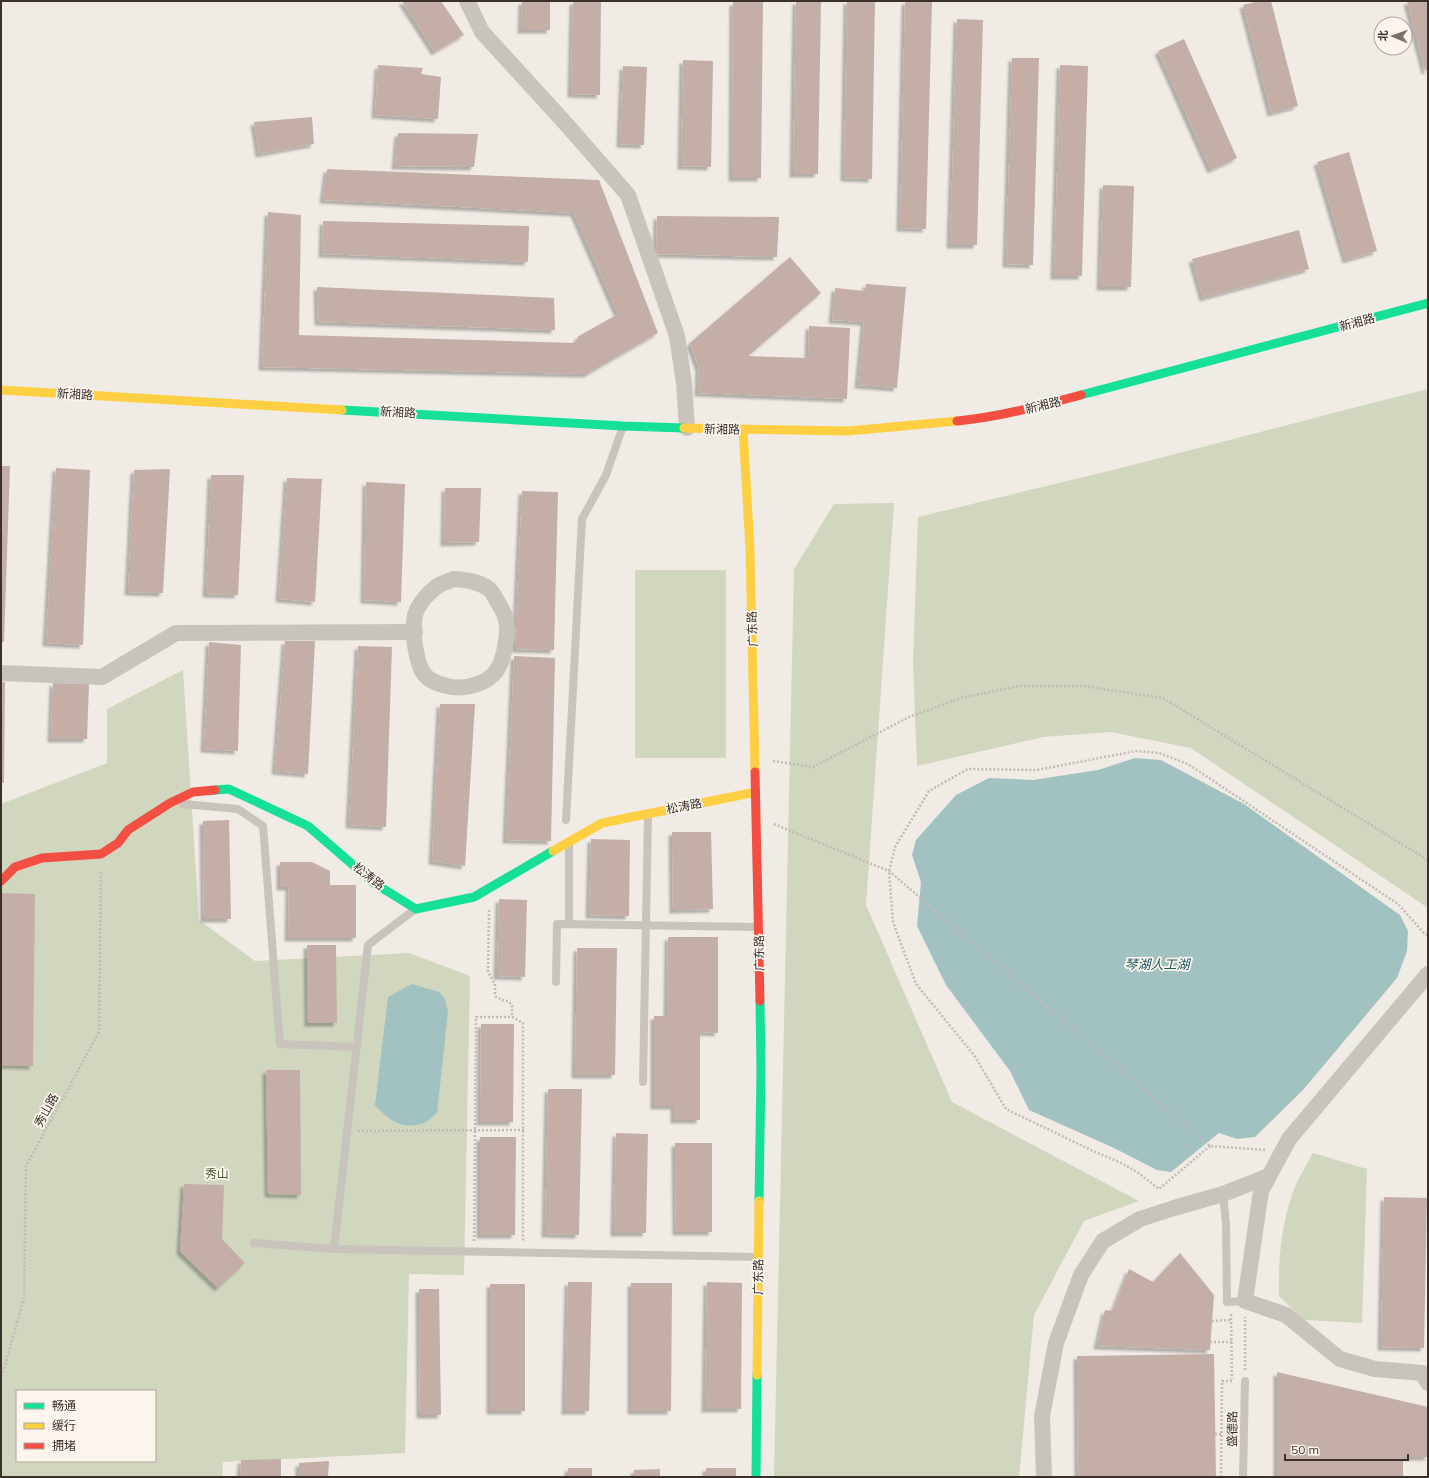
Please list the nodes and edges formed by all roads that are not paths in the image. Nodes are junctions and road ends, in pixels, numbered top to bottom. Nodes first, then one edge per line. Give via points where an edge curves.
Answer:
1 (467, 1) edge
2 (1428, 303) edge
3 (1, 390) edge
4 (623, 426) junction
5 (688, 428) junction
6 (743, 429) junction
7 (415, 632) junction
8 (1, 673) edge
9 (756, 792) junction
10 (170, 802) junction
11 (648, 814) junction
12 (566, 820) dead end
13 (569, 842) junction
14 (1, 881) edge
15 (416, 909) junction
16 (569, 924) junction
17 (647, 925) junction
18 (759, 927) junction
19 (1428, 974) edge
20 (556, 982) dead end
21 (357, 1047) junction
22 (643, 1082) dead end
23 (1269, 1176) junction
24 (1223, 1194) junction
25 (254, 1243) dead end
26 (334, 1248) junction
27 (758, 1257) junction
28 (1238, 1301) junction
29 (1245, 1381) road end
30 (1428, 1383) edge
31 (756, 1477) edge
32 (1044, 1477) edge
33 (1243, 1477) edge

1 - 5 street via 482,32 628,195 677,336
2 - 6 street, 新湘路 via 1031,408 978,419 848,431
3 - 4 street, 新湘路
4 - 5 street, 新湘路
4 - 12 lane via 606,475 582,519
5 - 6 street, 新湘路
6 - 9 street, 广东路 via 750,549
7 - 7 street via 417,661 424,673 437,684 454,688 471,686 487,680 497,671 503,655 506,620 490,589 473,581 454,579 436,586 424,599 416,614
7 - 8 street via 176,633 102,676
9 - 11 street, 松涛路
9 - 18 street, 广东路
10 - 14 street, 松涛路 via 128,830 118,843 101,854 42,858 15,867
10 - 15 street, 松涛路 via 193,792 229,789 308,826 374,883
10 - 21 lane via 238,809 263,826 280,1044
11 - 13 street, 松涛路 via 602,823
11 - 17 lane
13 - 15 street, 松涛路 via 474,897
13 - 16 lane
15 - 21 lane via 368,945
16 - 17 lane
16 - 20 lane via 558,924
17 - 18 lane
17 - 22 lane
18 - 27 street, 广东路 via 761,1071
19 - 23 street via 1289,1139
21 - 26 lane
23 - 24 street
23 - 28 street via 1261,1192
24 - 28 lane via 1227,1302
24 - 32 street via 1140,1220 1103,1241 1081,1275 1056,1343 1042,1416
25 - 26 lane
26 - 27 lane
27 - 31 street, 广东路
28 - 30 street via 1286,1316 1340,1359 1375,1369 1422,1373
29 - 33 lane, 盛德路

